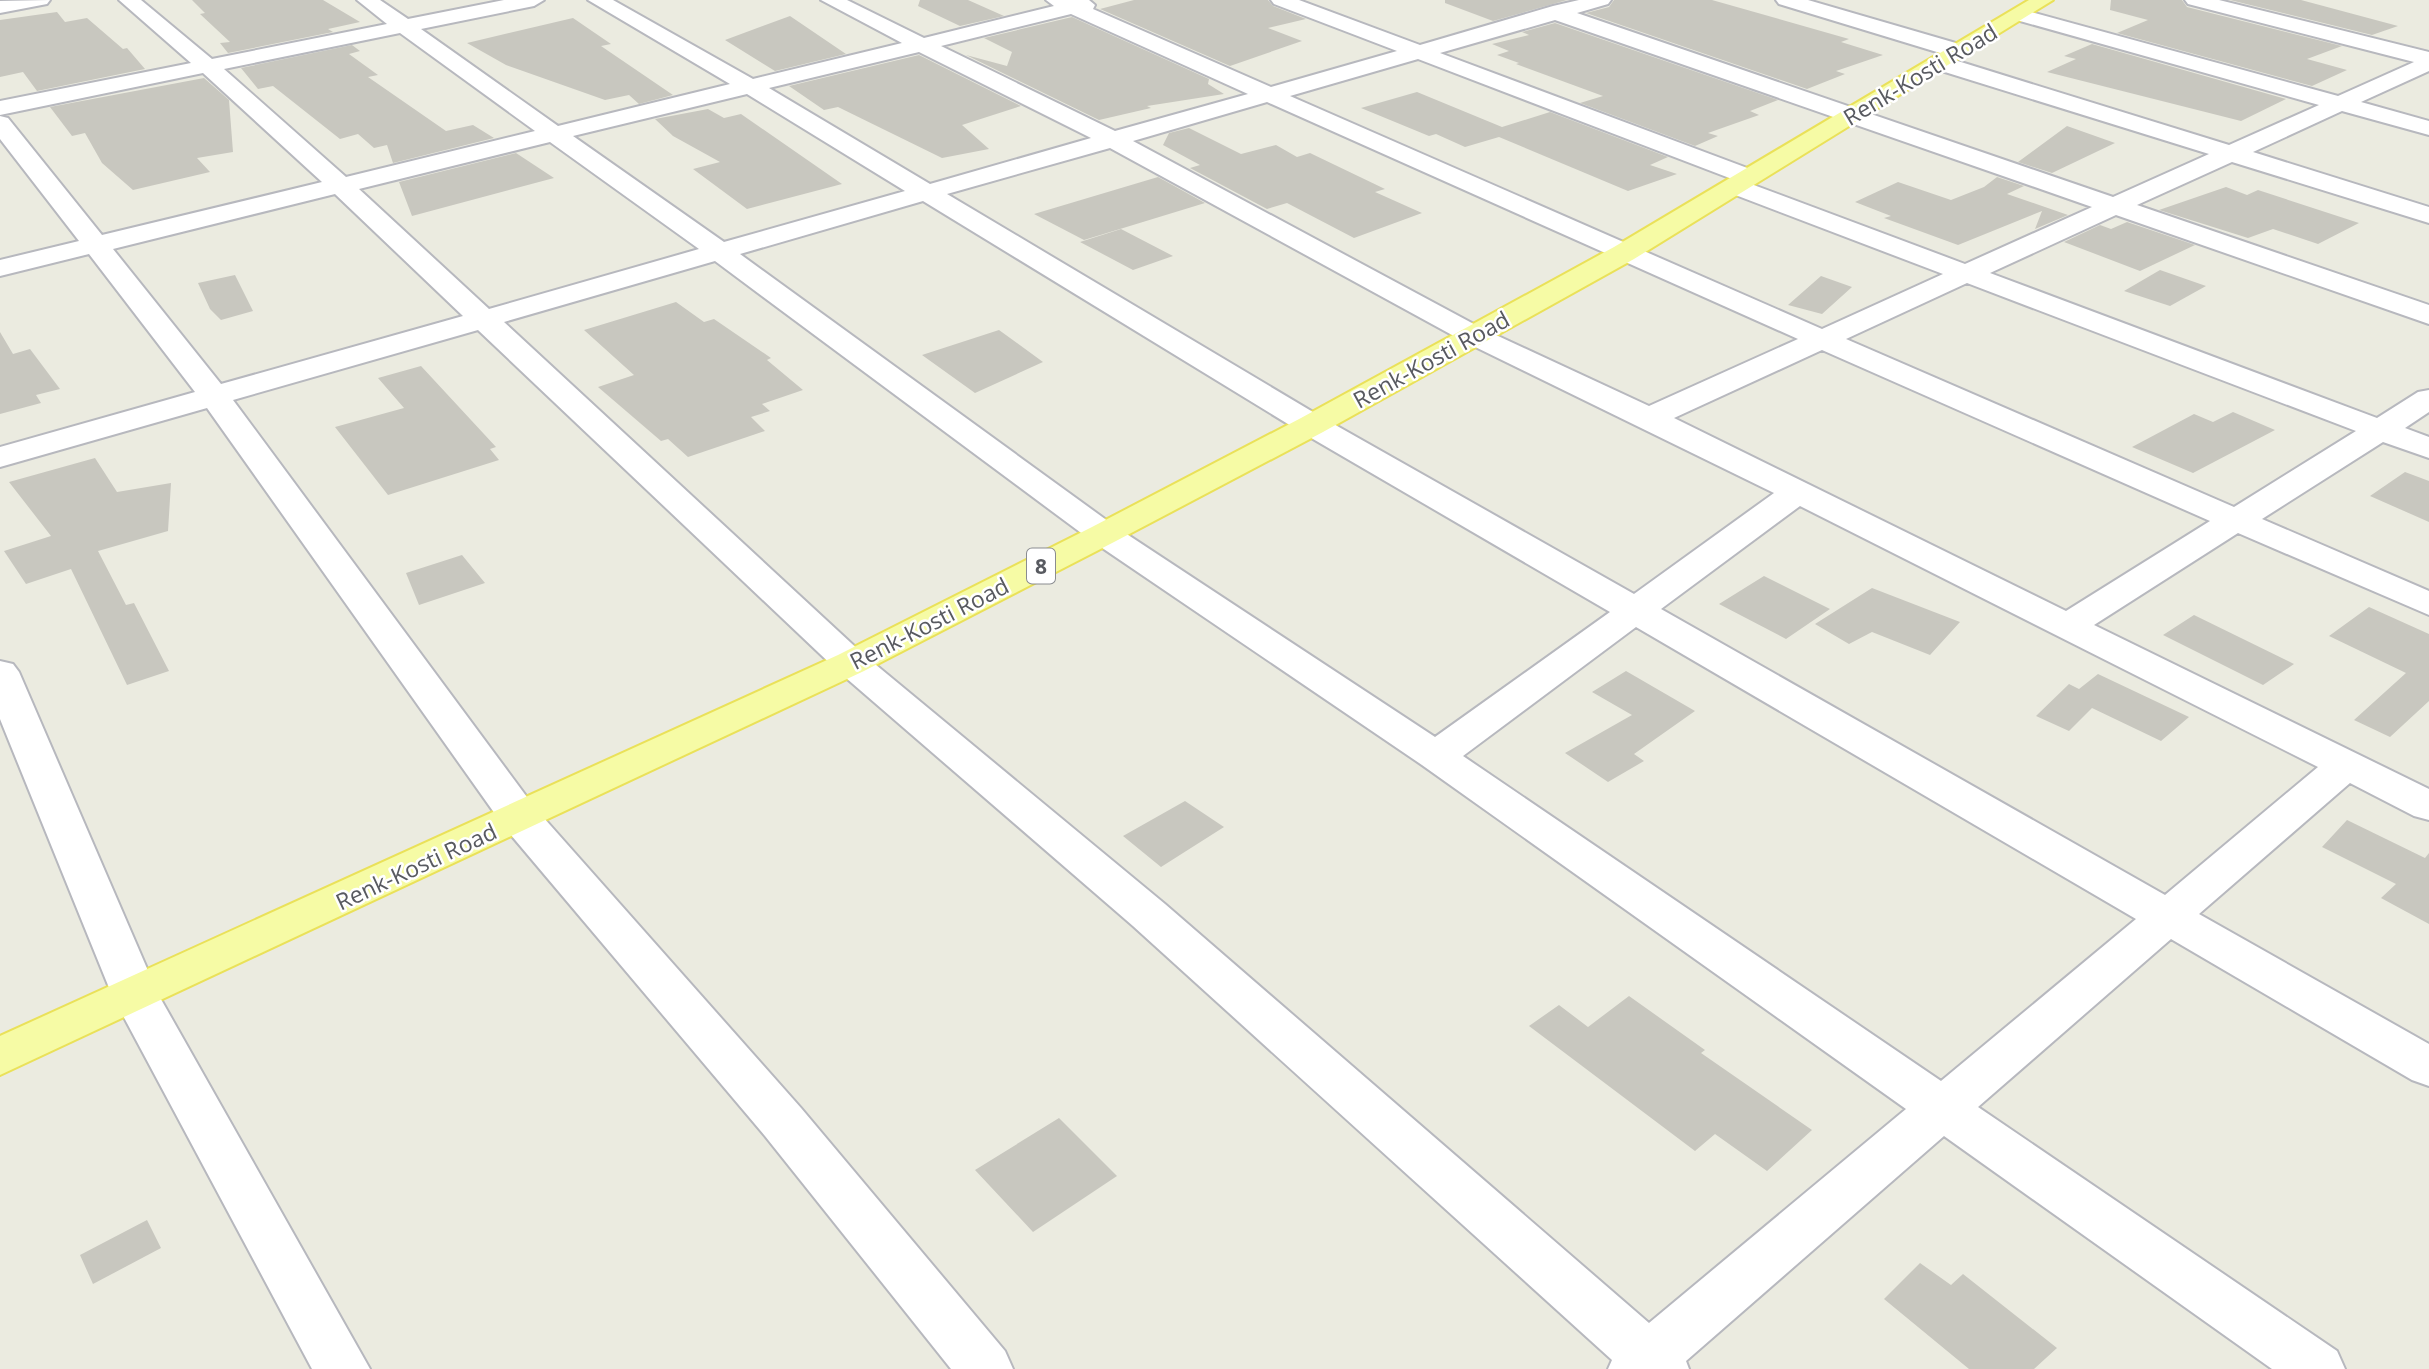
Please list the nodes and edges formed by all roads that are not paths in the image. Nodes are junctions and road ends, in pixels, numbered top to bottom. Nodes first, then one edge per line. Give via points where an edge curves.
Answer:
1 (40, 0) edge
2 (129, 0) edge
3 (367, 0) edge
4 (534, 0) edge
5 (598, 0) edge
6 (831, 0) edge
7 (1104, 0) edge
8 (1281, 0) edge
9 (1517, 0) edge
10 (1601, 0) edge
11 (1786, 0) edge
12 (2195, 0) edge
13 (1064, 4) edge
14 (0, 7) edge
15 (2031, 7) edge
16 (1555, 13) junction
17 (405, 26) junction
18 (921, 44) junction
19 (1416, 52) junction
20 (1949, 57) junction
21 (2429, 61) edge
22 (208, 66) junction
23 (748, 85) junction
24 (1272, 94) junction
25 (2341, 103) junction
26 (0, 108) edge
27 (1851, 114) junction
28 (0, 124) edge
29 (2429, 128) edge
30 (553, 132) junction
31 (1110, 138) junction
32 (2235, 154) junction
33 (1742, 182) junction
34 (339, 184) junction
35 (927, 193) junction
36 (2117, 206) junction
37 (2429, 215) edge
38 (94, 245) junction
39 (720, 252) junction
40 (1624, 253) junction
41 (0, 268) edge
42 (1967, 272) junction
43 (2429, 315) edge
44 (484, 320) junction
45 (1473, 335) junction
46 (1825, 338) junction
47 (215, 397) junction
48 (2429, 399) edge
49 (1649, 418) junction
50 (1312, 425) junction
51 (2379, 429) junction
52 (2429, 448) edge
53 (0, 457) edge
54 (1798, 492) junction
55 (2237, 519) junction
56 (1104, 534) junction
57 (2429, 604) edge
58 (1634, 612) junction
59 (2067, 626) junction
60 (851, 663) junction
61 (0, 672) edge
62 (1436, 756) junction
63 (2346, 765) junction
64 (2429, 806) edge
65 (520, 818) junction
66 (2165, 916) junction
67 (135, 995) junction
68 (0, 1057) edge
69 (2429, 1068) edge
70 (1940, 1107) junction
71 (1649, 1365) edge
72 (342, 1369) edge
73 (985, 1369) edge
74 (2317, 1369) edge

1 - 14 street
2 - 22 street
3 - 17 street
4 - 17 street
5 - 23 street
6 - 18 street
7 - 13 street
8 - 19 street
9 - 16 street
10 - 16 street
11 - 20 street
12 - 21 street
13 - 18 street
13 - 24 street
15 - 20 main road, Renk-Kosti Road / 8
15 - 25 street
16 - 19 street
16 - 27 street
17 - 22 street
17 - 30 street
18 - 23 street
18 - 31 street
19 - 24 street
19 - 33 street
20 - 27 main road, Renk-Kosti Road / 8
20 - 32 street
21 - 25 street
22 - 26 street
22 - 34 street
23 - 30 street
23 - 35 street
24 - 31 street
24 - 40 street
25 - 29 street
25 - 32 street
27 - 33 main road, Renk-Kosti Road / 8
27 - 36 street
28 - 38 street
30 - 34 street
30 - 39 street
31 - 35 street
31 - 45 street
32 - 36 street
32 - 37 street
33 - 40 main road, Renk-Kosti Road / 8
33 - 42 street
34 - 38 street
34 - 44 street
35 - 39 street
35 - 50 street
36 - 42 street
36 - 43 street
38 - 41 street
38 - 47 street
39 - 44 street
39 - 56 street
40 - 45 main road, Renk-Kosti Road / 8
40 - 46 street
42 - 46 street
42 - 51 street
44 - 47 street
44 - 60 street
45 - 49 street
45 - 50 main road, Renk-Kosti Road / 8
46 - 49 street
46 - 55 street
47 - 53 street
47 - 65 street
48 - 51 street
49 - 54 street
50 - 56 main road, Renk-Kosti Road / 8
50 - 58 street
51 - 52 street
51 - 55 street
54 - 58 street
54 - 59 street
55 - 57 street
55 - 59 street
56 - 60 main road, Renk-Kosti Road / 8
56 - 62 street
58 - 62 street
58 - 66 street
59 - 63 street
60 - 65 main road, Renk-Kosti Road / 8
60 - 71 street via 1149,915
61 - 67 street
62 - 70 street
63 - 64 street
63 - 66 street
65 - 67 main road, Renk-Kosti Road / 8
65 - 73 street via 783,1122
66 - 69 street
66 - 70 street
67 - 68 main road, Renk-Kosti Road / 8
67 - 72 street
70 - 71 street
70 - 74 street

